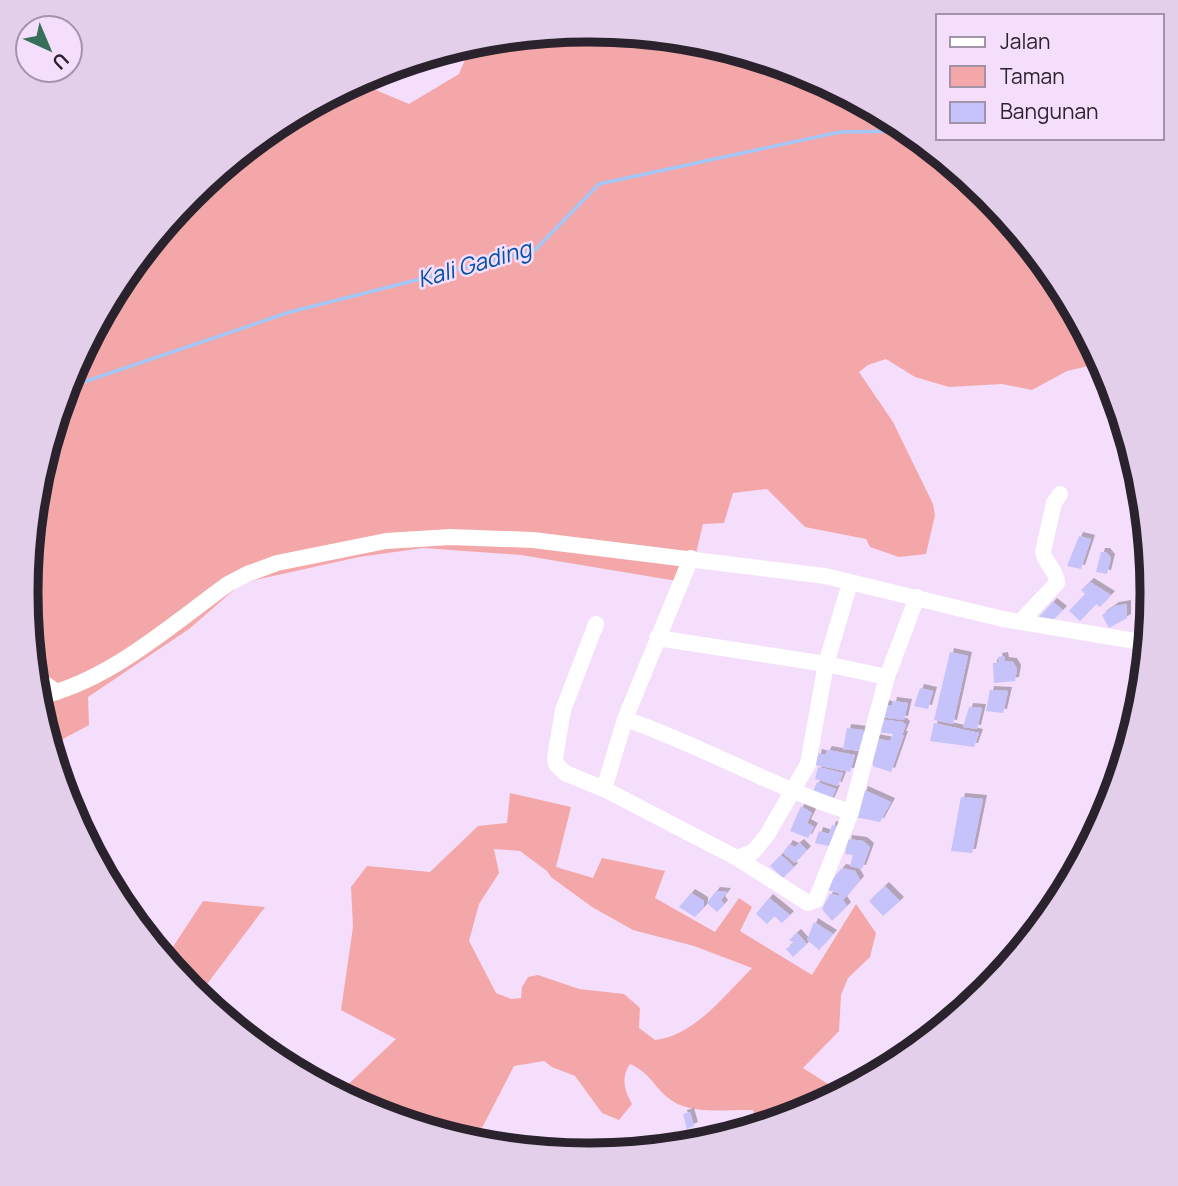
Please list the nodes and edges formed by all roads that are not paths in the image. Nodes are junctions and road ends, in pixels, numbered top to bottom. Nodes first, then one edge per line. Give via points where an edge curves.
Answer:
1 (1060, 494) dead end
2 (691, 558) junction
3 (850, 583) junction
4 (916, 597) junction
5 (1021, 621) junction
6 (596, 624) dead end
7 (657, 638) junction
8 (1137, 641) edge
9 (825, 664) junction
10 (887, 677) junction
11 (46, 685) edge
12 (57, 692) junction
13 (48, 694) edge
14 (625, 719) junction
15 (604, 789) junction
16 (794, 792) junction
17 (851, 812) junction
18 (737, 858) junction

1 - 5 street via 1043,552 1057,583
2 - 3 street via 803,572
2 - 7 street
2 - 12 street via 533,540 450,537 386,541 320,553 277,563 228,584 103,673
3 - 4 street
3 - 9 street
4 - 5 street
4 - 10 street
5 - 8 street
6 - 15 street via 563,710 555,758 565,773
7 - 9 street
7 - 14 street
9 - 10 street
9 - 16 street via 813,745
10 - 17 street
11 - 12 street
12 - 13 street
14 - 15 street
14 - 16 street via 683,740
15 - 18 street
16 - 17 street
16 - 18 street via 760,844
17 - 18 street via 813,902

